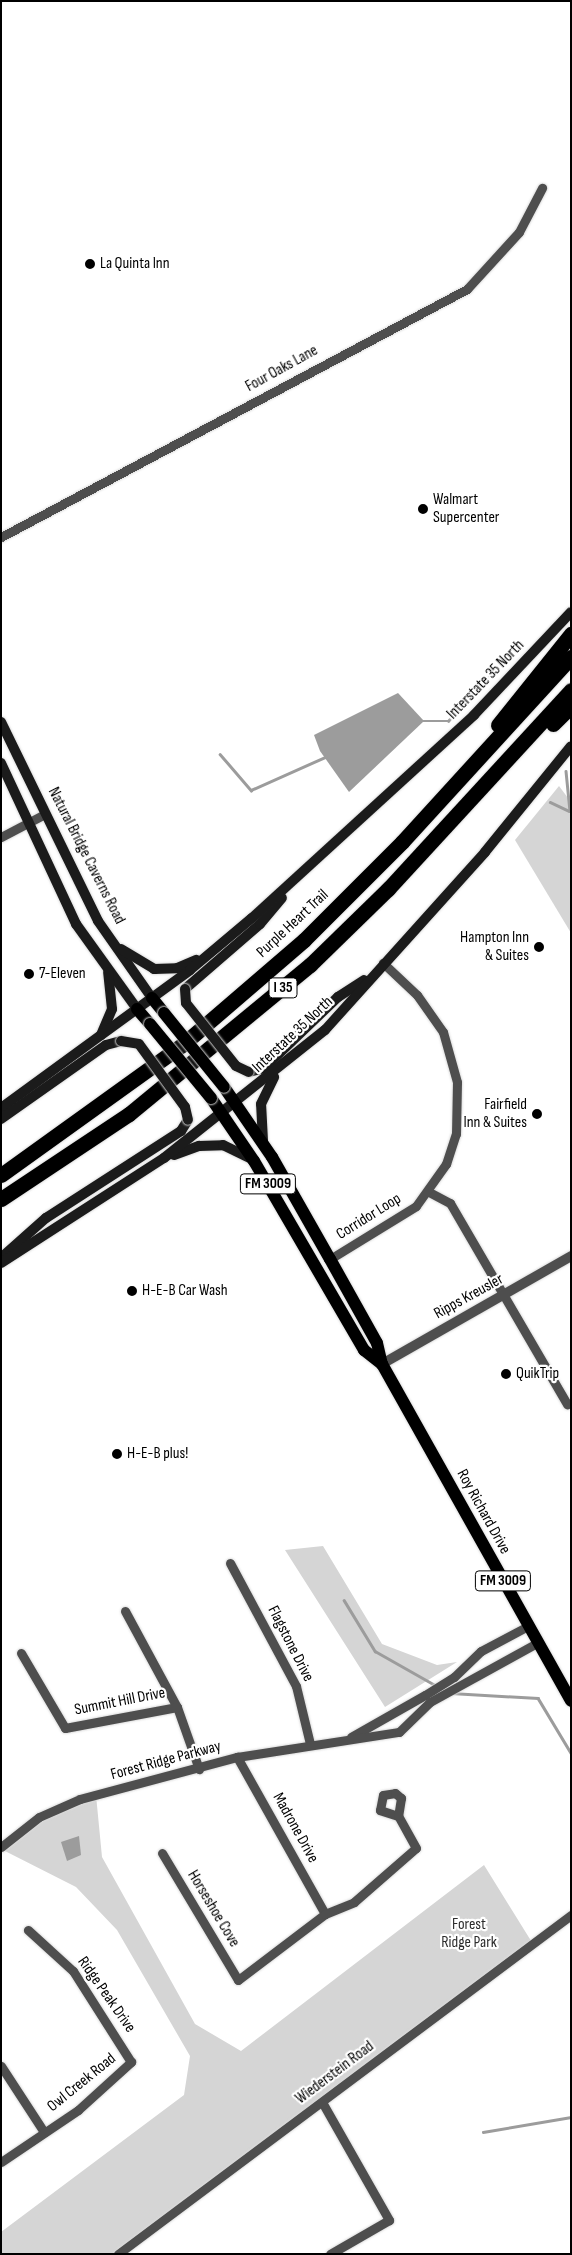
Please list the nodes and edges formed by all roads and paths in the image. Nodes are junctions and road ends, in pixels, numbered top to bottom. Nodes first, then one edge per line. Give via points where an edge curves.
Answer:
1 (542, 188) dead end
2 (1, 537) edge
3 (571, 612) edge
4 (571, 634) edge
5 (571, 657) edge
6 (571, 690) edge
7 (571, 706) edge
8 (1, 722) edge
9 (571, 746) edge
10 (1, 763) edge
11 (461, 778) junction
12 (490, 780) junction
13 (45, 814) junction
14 (29, 822) junction
15 (1, 837) edge
16 (313, 861) junction
17 (110, 940) junction
18 (207, 956) junction
19 (383, 964) junction
20 (108, 971) junction
21 (375, 973) junction
22 (152, 998) junction
23 (137, 1009) junction
24 (100, 1036) junction
25 (276, 1072) junction
26 (237, 1104) junction
27 (1, 1108) edge
28 (223, 1114) junction
29 (1, 1119) edge
30 (264, 1145) junction
31 (164, 1158) junction
32 (254, 1161) junction
33 (52, 1168) junction
34 (1, 1175) edge
35 (429, 1192) junction
36 (1, 1199) edge
37 (1, 1210) edge
38 (571, 1256) edge
39 (1, 1257) edge
40 (330, 1259) junction
41 (1, 1263) edge
42 (503, 1295) junction
43 (382, 1364) junction
44 (567, 1404) dead end
45 (230, 1563) dead end
46 (125, 1611) dead end
47 (528, 1626) junction
48 (537, 1643) junction
49 (21, 1654) dead end
50 (427, 1699) junction
51 (571, 1701) edge
52 (177, 1707) junction
53 (351, 1737) junction
54 (310, 1744) junction
55 (238, 1757) junction
56 (199, 1769) junction
57 (398, 1816) dead end
58 (1, 1847) edge
59 (162, 1853) dead end
60 (325, 1914) junction
61 (571, 1915) edge
62 (28, 1930) dead end
63 (132, 2062) joint
64 (1, 2066) edge
65 (322, 2102) junction
66 (44, 2132) junction
67 (1, 2162) edge
68 (118, 2254) edge
69 (330, 2254) edge

1 - 2 street, Four Oaks Lane via 519,232 467,289
3 - 16 main road, Interstate 35 North via 474,715
4 - 11 highway via 515,701
5 - 11 highway, Purple Heart Trail / I 35
6 - 12 highway, I 35
7 - 12 highway
8 - 13 main road, Natural Bridge Caverns Road / FM 3009
9 - 19 main road, Interstate 35 North via 485,852
10 - 14 main road, FM 3009
11 - 34 highway, Purple Heart Trail / I 35 via 358,886 250,988 119,1093
12 - 33 highway, I 35 via 310,965 161,1089
13 - 14 street
13 - 17 main road, Natural Bridge Caverns Road / FM 3009
14 - 15 street
14 - 20 main road, FM 3009 via 76,924
16 - 18 main road, Interstate 35 North
16 - 21 main road, bridge via 260,924 185,989 186,1003 236,1066 249,1072 264,1068 338,997
17 - 18 main road via 154,969 177,968
17 - 22 main road, Natural Bridge Caverns Road / FM 3009
18 - 22 main road, Interstate 35 North
19 - 21 main road, Interstate 35 North
19 - 35 street, Corridor Loop via 438,1021 455,1066 456,1134 446,1164
20 - 23 main road, FM 3009
20 - 24 main road via 112,1009
21 - 25 main road, Interstate 35 North via 325,1030
22 - 23 main road, Interstate 35 North
22 - 26 main road, FM 3009, bridge
23 - 24 main road, Interstate 35 North
23 - 28 main road, FM 3009, bridge
24 - 27 main road, Interstate 35 North
25 - 26 main road, Interstate 35 North
25 - 30 main road via 261,1104
26 - 28 main road, Interstate 35 North
26 - 30 main road, Roy Richard Drive / FM 3009
28 - 31 main road, Interstate 35 North
28 - 32 main road, Roy Richard Drive / FM 3009
29 - 39 main road, bridge via 106,1045 120,1041 139,1044 185,1107 188,1120 181,1131 46,1218
30 - 40 main road, Roy Richard Drive / FM 3009
31 - 32 main road via 211,1144 236,1149
31 - 41 main road, Interstate 35 North
32 - 43 main road, Roy Richard Drive / FM 3009 via 364,1350
33 - 36 highway, I 35
33 - 37 highway
35 - 40 street, Corridor Loop via 382,1230
35 - 42 street via 450,1203
38 - 42 street, Ripps Kreusler
40 - 43 main road, Roy Richard Drive / FM 3009 via 376,1342
42 - 43 street, Ripps Kreusler
42 - 44 street
43 - 47 main road, Roy Richard Drive / FM 3009
45 - 54 street, Flagstone Drive via 296,1686
46 - 52 street
47 - 48 main road, Roy Richard Drive / FM 3009
47 - 50 street, Forest Ridge Parkway via 481,1651
48 - 50 street, Forest Ridge Parkway
48 - 51 main road, Roy Richard Drive / FM 3009
49 - 52 street, Summit Hill Drive via 65,1728
50 - 53 street, Forest Ridge Parkway
50 - 53 street, Forest Ridge Parkway via 399,1732
52 - 56 street
53 - 54 street, Forest Ridge Parkway
54 - 55 street, Forest Ridge Parkway
55 - 56 street, Forest Ridge Parkway
55 - 60 street, Madrone Drive
56 - 58 street, Forest Ridge Parkway via 80,1799 39,1817
57 - 60 street via 416,1848 354,1902
59 - 60 street, Horseshoe Cove via 238,1980
61 - 65 street, Wiederstein Road
62 - 63 street, Ridge Peak Drive via 73,1971
63 - 66 street, Owl Creek Road via 78,2110
64 - 66 street
65 - 68 street, Wiederstein Road
65 - 69 street via 389,2220
66 - 67 street, Owl Creek Road

